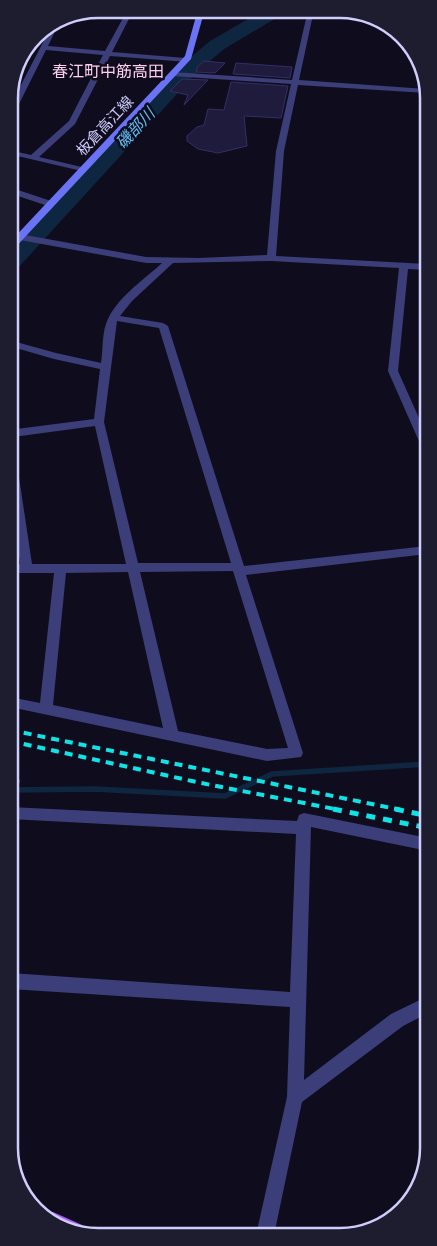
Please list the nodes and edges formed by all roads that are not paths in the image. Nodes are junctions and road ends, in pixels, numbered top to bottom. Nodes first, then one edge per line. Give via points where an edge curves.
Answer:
1 (126, 18) edge
2 (200, 18) edge
3 (309, 18) edge
4 (52, 32) edge
5 (44, 48) junction
6 (108, 53) junction
7 (184, 60) junction
8 (172, 74) junction
9 (296, 83) junction
10 (419, 91) edge
11 (18, 99) edge
12 (18, 154) edge
13 (33, 158) junction
14 (83, 170) junction
15 (18, 193) edge
16 (51, 204) junction
17 (20, 237) joint
18 (271, 258) junction
19 (169, 262) junction
20 (404, 265) junction
21 (420, 266) edge
22 (114, 318) junction
23 (18, 346) edge
24 (106, 367) junction
25 (99, 422) junction
26 (420, 431) edge
27 (18, 433) edge
28 (18, 500) edge
29 (420, 551) edge
30 (133, 566) junction
31 (27, 568) junction
32 (61, 568) junction
33 (18, 569) edge
34 (239, 569) junction
35 (18, 704) edge
36 (46, 710) junction
37 (172, 736) junction
38 (18, 813) edge
39 (304, 828) junction
40 (419, 843) edge
41 (18, 982) edge
42 (298, 1000) junction
43 (419, 1009) edge
44 (295, 1097) junction
45 (268, 1228) edge

1 - 6 street
2 - 7 main road, 板倉高江線 via 188,57
3 - 9 street
4 - 5 street
5 - 6 street
5 - 11 street
6 - 7 street
6 - 13 street via 72,122
7 - 8 main road, 板倉高江線
8 - 9 street
8 - 14 main road, 板倉高江線
9 - 10 street
9 - 18 street via 280,151
12 - 13 street
13 - 14 street
14 - 16 main road, 板倉高江線
15 - 16 street
16 - 17 main road, 板倉高江線
17 - 19 street
18 - 19 street
18 - 20 street
19 - 22 street via 121,307
20 - 21 street
20 - 26 street via 393,371
22 - 24 street
22 - 34 street via 163,326
23 - 24 street
24 - 25 street
25 - 27 street
25 - 30 street
28 - 31 street
29 - 34 street
30 - 32 street
30 - 34 street
30 - 37 street
31 - 32 street
31 - 33 street
32 - 36 street
34 - 37 street via 296,753 267,755
35 - 36 street
36 - 37 street
38 - 39 street
39 - 40 street via 304,819
39 - 42 street
41 - 42 street
42 - 44 street
43 - 44 street via 397,1020
44 - 45 street

